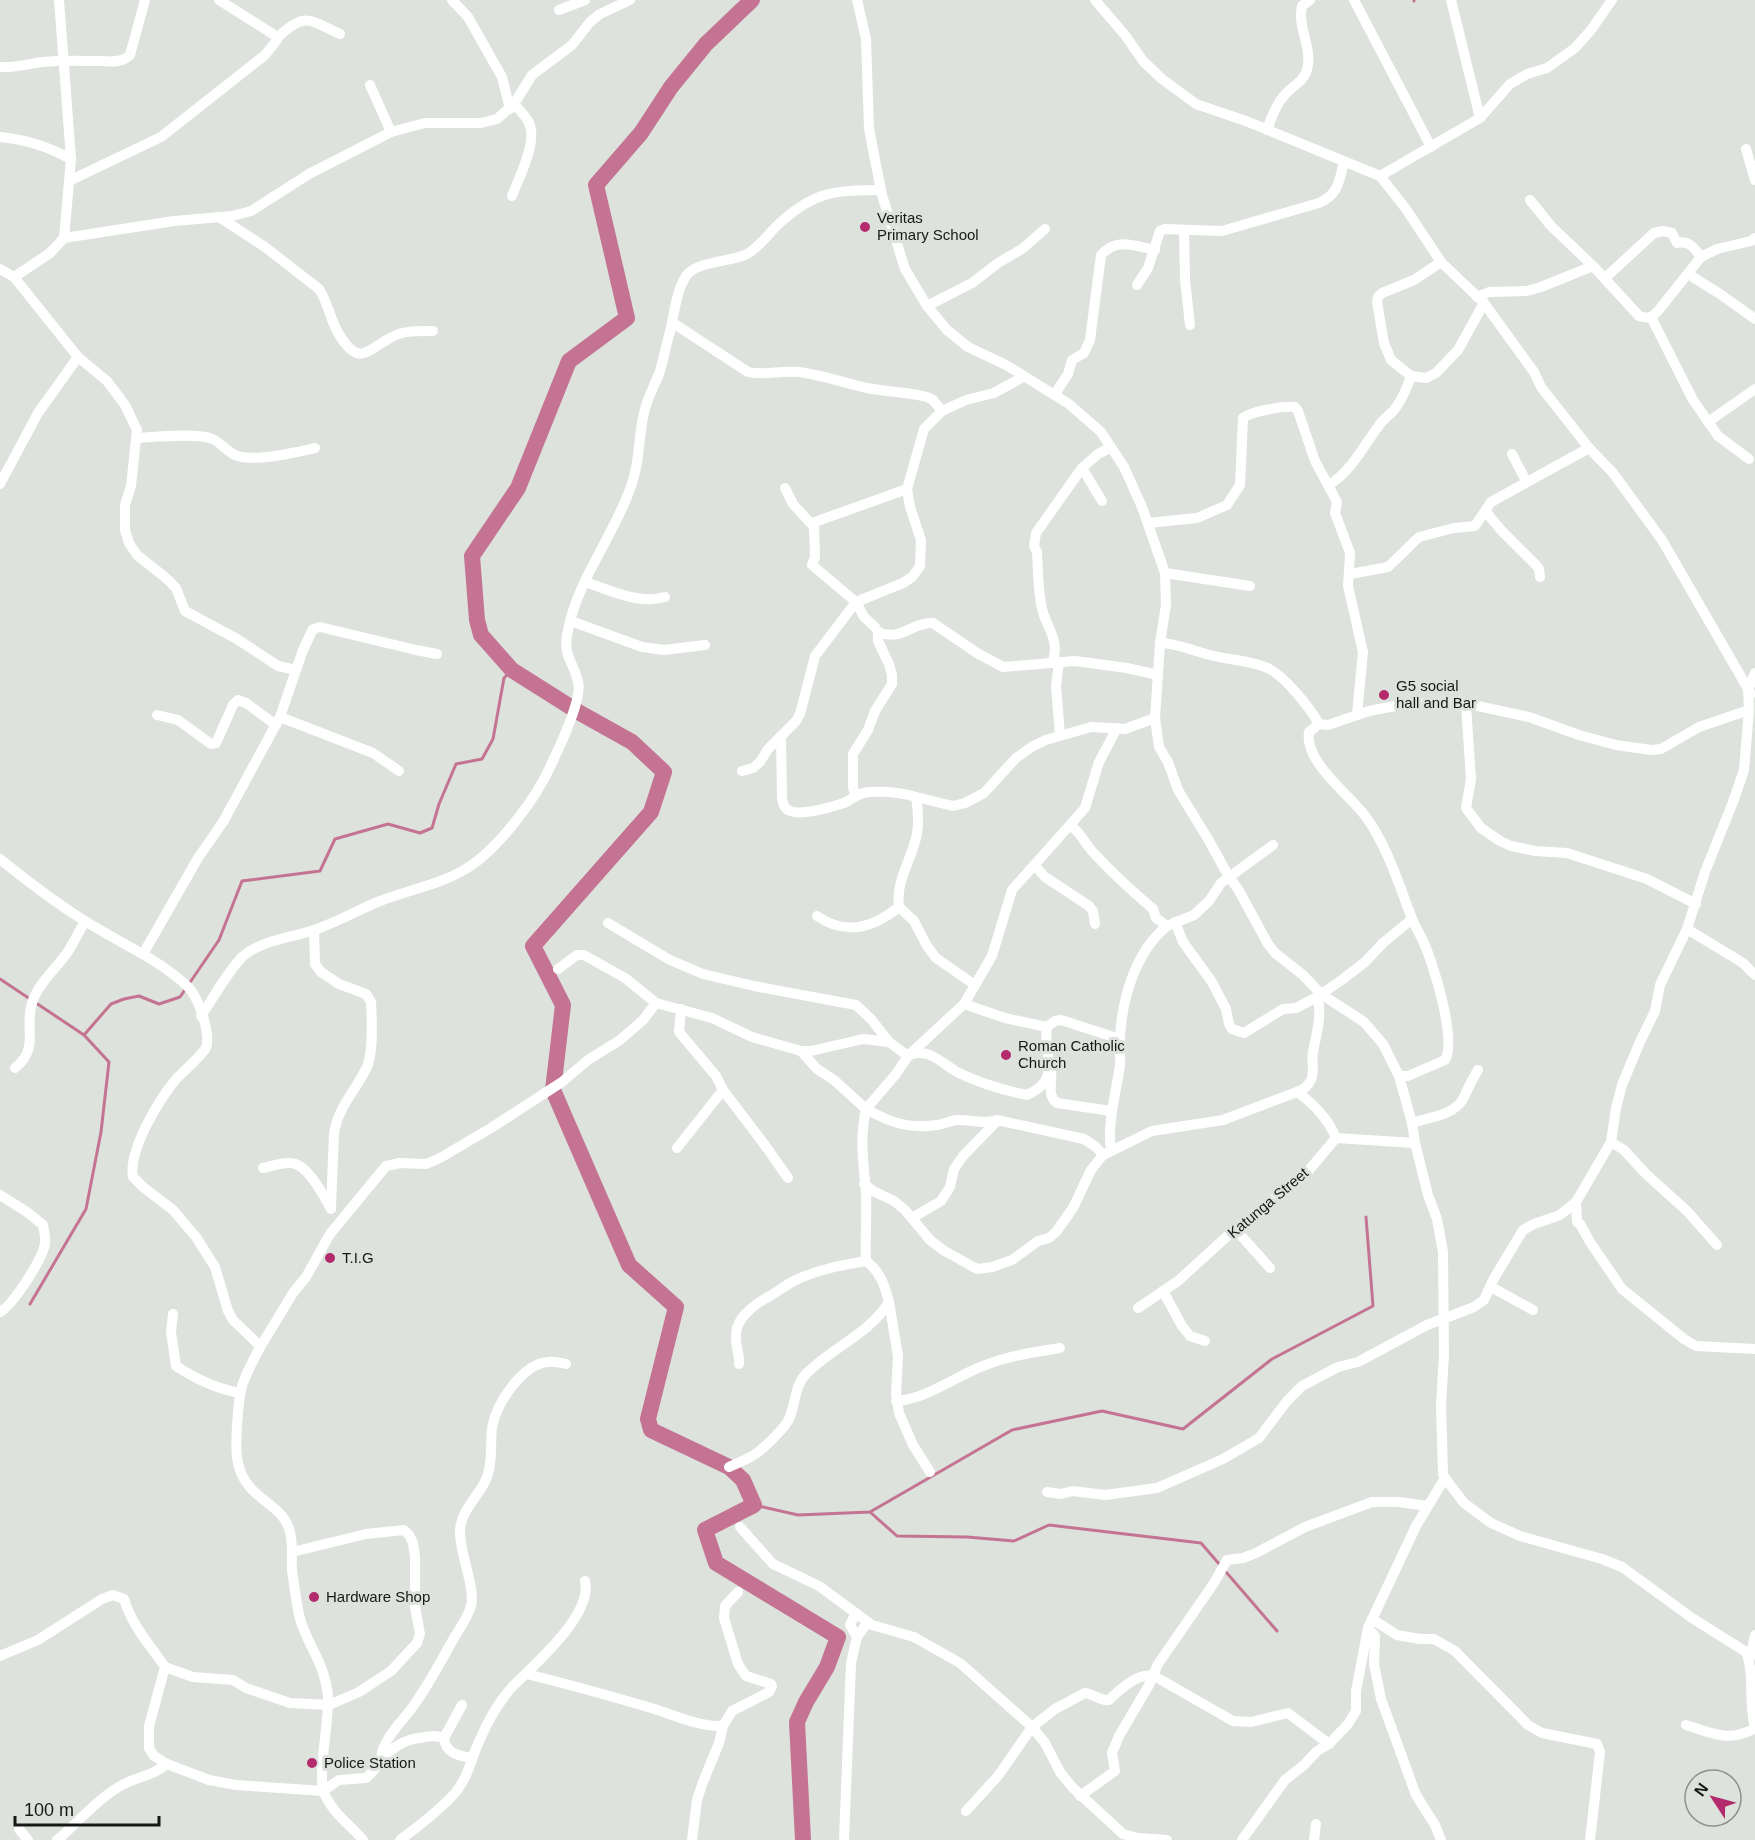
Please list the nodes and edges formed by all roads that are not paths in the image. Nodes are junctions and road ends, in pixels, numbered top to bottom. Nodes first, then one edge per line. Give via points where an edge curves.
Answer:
1 (59, 0) edge
2 (146, 0) edge
3 (219, 0) edge
4 (452, 0) edge
5 (585, 0) edge
6 (630, 0) edge
7 (857, 0) edge
8 (1095, 0) edge
9 (1310, 0) edge
10 (1354, 0) edge
11 (1451, 0) edge
12 (1612, 0) edge
13 (558, 10) dead end
14 (340, 34) dead end
15 (277, 38) junction
16 (64, 61) junction
17 (0, 68) edge
18 (370, 85) dead end
19 (512, 106) junction
20 (1480, 118) junction
21 (1267, 130) junction
22 (391, 132) junction
23 (0, 137) edge
24 (1431, 147) junction
25 (1746, 149) dead end
26 (71, 159) junction
27 (1344, 162) junction
28 (1380, 176) junction
29 (1755, 180) edge
30 (69, 181) junction
31 (881, 190) junction
32 (512, 195) dead end
33 (1530, 200) dead end
34 (218, 216) junction
35 (1045, 229) dead end
36 (1184, 230) junction
37 (64, 238) junction
38 (1754, 240) edge
39 (1155, 250) junction
40 (1701, 257) junction
41 (1441, 262) junction
42 (1593, 266) junction
43 (0, 269) edge
44 (1688, 274) junction
45 (14, 277) junction
46 (1605, 278) junction
47 (1137, 285) dead end
48 (1480, 300) junction
49 (927, 306) junction
50 (1651, 317) junction
51 (1755, 319) edge
52 (673, 323) junction
53 (1190, 325) dead end
54 (433, 331) dead end
55 (78, 357) junction
56 (1023, 376) junction
57 (1411, 376) junction
58 (1755, 389) edge
59 (1055, 394) junction
60 (942, 411) junction
61 (1708, 422) junction
62 (136, 438) junction
63 (1111, 447) junction
64 (315, 448) dead end
65 (1589, 448) junction
66 (1512, 454) dead end
67 (1749, 459) dead end
68 (1082, 468) junction
69 (1526, 482) junction
70 (0, 484) edge
71 (1329, 485) junction
72 (785, 488) dead end
73 (907, 489) junction
74 (1102, 501) dead end
75 (1486, 512) junction
76 (812, 523) junction
77 (1148, 523) junction
78 (1165, 573) junction
79 (1350, 574) junction
80 (1540, 578) dead end
81 (585, 582) junction
82 (1250, 586) dead end
83 (665, 597) dead end
84 (856, 602) junction
85 (571, 621) junction
86 (878, 632) junction
87 (1160, 644) junction
88 (705, 645) dead end
89 (437, 654) dead end
90 (1055, 662) junction
91 (296, 670) junction
92 (1755, 673) edge
93 (1158, 675) junction
94 (1748, 690) junction
95 (1755, 699) edge
96 (1466, 705) junction
97 (1749, 710) junction
98 (1357, 714) junction
99 (157, 715) dead end
100 (1155, 718) junction
101 (278, 721) junction
102 (1319, 724) junction
103 (1117, 728) junction
104 (1060, 735) junction
105 (781, 736) junction
106 (399, 771) dead end
107 (742, 771) dead end
108 (855, 795) junction
109 (916, 797) junction
110 (1071, 826) junction
111 (1273, 845) dead end
112 (0, 859) edge
113 (1035, 866) junction
114 (1229, 877) junction
115 (1696, 904) junction
116 (899, 907) junction
117 (817, 916) dead end
118 (1412, 919) junction
119 (85, 921) junction
120 (608, 923) dead end
121 (1095, 924) dead end
122 (1171, 924) junction
123 (1687, 929) junction
124 (314, 930) junction
125 (143, 954) junction
126 (558, 969) dead end
127 (1755, 975) edge
128 (975, 985) junction
129 (1319, 995) junction
130 (656, 1003) junction
131 (964, 1004) junction
132 (681, 1009) junction
133 (201, 1016) junction
134 (1047, 1027) junction
135 (1120, 1040) junction
136 (889, 1042) junction
137 (801, 1052) junction
138 (908, 1056) junction
139 (15, 1068) dead end
140 (1050, 1068) junction
141 (1478, 1070) dead end
142 (1399, 1077) junction
143 (723, 1090) junction
144 (1297, 1092) junction
145 (866, 1109) junction
146 (1111, 1111) junction
147 (997, 1120) junction
148 (1412, 1123) junction
149 (1336, 1138) junction
150 (1611, 1142) junction
151 (1414, 1143) junction
152 (677, 1148) dead end
153 (1107, 1153) junction
154 (263, 1168) dead end
155 (788, 1178) dead end
156 (864, 1184) junction
157 (0, 1195) edge
158 (1576, 1202) junction
159 (331, 1208) junction
160 (1555, 1217) junction
161 (912, 1218) junction
162 (340, 1221) junction
163 (1577, 1222) junction
164 (1235, 1229) junction
165 (1717, 1245) dead end
166 (866, 1261) junction
167 (1270, 1268) dead end
168 (1491, 1287) junction
169 (1163, 1291) junction
170 (889, 1302) junction
171 (1138, 1308) dead end
172 (1533, 1310) dead end
173 (0, 1312) edge
174 (173, 1314) dead end
175 (1444, 1319) junction
176 (1204, 1341) dead end
177 (1060, 1347) dead end
178 (259, 1349) junction
179 (1755, 1349) edge
180 (566, 1364) dead end
181 (739, 1364) dead end
182 (240, 1393) junction
183 (896, 1401) junction
184 (729, 1467) dead end
185 (930, 1472) dead end
186 (1445, 1478) junction
187 (1047, 1492) dead end
188 (1428, 1506) junction
189 (740, 1527) dead end
190 (292, 1552) junction
191 (585, 1581) dead end
192 (738, 1592) dead end
193 (856, 1612) junction
194 (868, 1622) junction
195 (1370, 1624) junction
196 (1755, 1635) edge
197 (857, 1637) junction
198 (0, 1656) edge
199 (1750, 1658) junction
200 (165, 1667) junction
201 (526, 1674) junction
202 (1152, 1675) junction
203 (329, 1705) junction
204 (462, 1705) dead end
205 (1686, 1725) dead end
206 (723, 1726) junction
207 (1032, 1727) junction
208 (1755, 1728) edge
209 (444, 1738) junction
210 (1329, 1744) junction
211 (472, 1758) junction
212 (381, 1762) junction
213 (167, 1764) junction
214 (323, 1791) junction
215 (1080, 1796) junction
216 (966, 1811) dead end
217 (1316, 1824) dead end
218 (20, 1829) dead end
219 (28, 1840) edge
220 (57, 1840) edge
221 (363, 1840) edge
222 (400, 1840) edge
223 (692, 1840) edge
224 (844, 1840) edge
225 (1167, 1840) edge
226 (1242, 1840) edge
227 (1314, 1840) edge
228 (1441, 1840) edge
229 (1590, 1840) edge

1 - 16 street
2 - 16 street via 126,59
3 - 15 street
4 - 19 street via 468,17 502,77
5 - 13 street
6 - 19 street via 590,22 572,45 532,75
7 - 31 street via 866,39 869,128
8 - 21 street via 1162,79 1196,104
9 - 21 street via 1302,6 1299,18 1308,51 1308,68 1303,79 1282,97
10 - 24 street
11 - 20 street
12 - 20 street via 1575,48 1547,68 1510,84
14 - 15 street via 310,20 299,20
15 - 30 street via 264,55 161,137
16 - 17 street
16 - 26 street
18 - 22 street
19 - 22 street via 496,119 481,123 425,123
19 - 32 street via 530,124 531,133 526,160
20 - 24 street
21 - 27 street
22 - 34 street via 309,174 251,211
23 - 26 street via 47,146
24 - 28 street
25 - 29 street
26 - 30 street
27 - 28 street
27 - 36 street via 1337,189 1329,199 1222,231
28 - 41 street
30 - 37 street
31 - 49 street via 905,269
31 - 52 street via 819,196 796,209 739,258 694,268 687,275
33 - 42 street
34 - 37 street
34 - 54 street via 310,280 325,297 342,340 354,352 371,352 392,336
35 - 49 street via 972,283
36 - 39 street via 1160,231
36 - 53 street
37 - 45 street via 50,253
38 - 40 street
39 - 47 street
39 - 59 street via 1118,244 1109,246 1101,255 1090,340 1084,353 1072,360
40 - 44 street
40 - 46 street via 1692,245 1677,243 1672,233 1663,231 1654,233
41 - 48 street
41 - 57 street via 1378,297 1386,352 1395,365
42 - 46 street
42 - 48 street via 1541,287 1489,292
43 - 45 street
44 - 50 street
44 - 51 street
45 - 55 street
46 - 50 street via 1639,316
48 - 57 street via 1458,350 1443,367 1426,378
48 - 65 street
49 - 56 street via 958,339
50 - 61 street
52 - 60 street via 748,372 818,375 927,397
52 - 81 street via 645,409 630,490
55 - 62 street via 107,381 125,405 137,430
55 - 70 street via 38,413
56 - 59 street
56 - 60 street via 994,393
57 - 71 street via 1394,410 1352,465
58 - 61 street
59 - 63 street via 1096,425
60 - 73 street via 924,429
61 - 67 street via 1718,436
62 - 64 street via 209,438 234,455 249,457 283,456
62 - 91 street via 131,486 124,505 125,530 137,555 176,588 185,610 195,618 278,666
63 - 68 street
63 - 77 street via 1128,475
65 - 69 street
65 - 94 street via 1613,473 1662,540
66 - 69 street
68 - 74 street
68 - 90 street via 1034,541 1042,610 1054,638
69 - 75 street via 1491,502
71 - 77 street via 1315,461 1295,407 1260,411 1243,418 1240,484 1227,505 1197,518
71 - 79 street via 1350,553
72 - 76 street via 797,510
73 - 76 street
73 - 84 street via 921,540 920,566 903,583
75 - 79 street via 1475,526 1419,537 1388,567
75 - 80 street via 1530,558 1539,569
76 - 84 street via 816,546 812,565
77 - 78 street
78 - 82 street
78 - 87 street via 1166,605
79 - 98 street via 1348,586 1363,652
81 - 83 street via 636,598 653,601
81 - 85 street
84 - 86 street
84 - 105 street via 815,656 800,714
85 - 88 street via 642,647 664,650
85 - 124 street via 566,652 580,696 550,767 530,801 495,844 478,861 452,876
86 - 90 street via 899,635 933,623 993,664 1003,667
86 - 108 street via 892,684 853,754
87 - 93 street
87 - 102 street via 1266,667 1303,701
89 - 91 street via 320,627 310,634
90 - 93 street via 1098,663
90 - 104 street
91 - 101 street
92 - 94 street
93 - 100 street
94 - 95 street
94 - 97 street
96 - 97 street via 1528,717 1616,745 1651,750 1699,727
96 - 98 street via 1406,704
96 - 115 street via 1471,779 1466,808 1481,828 1511,846 1555,850 1647,879
97 - 115 street via 1744,770
98 - 102 street via 1328,725
99 - 101 street via 178,720 211,744 216,744 238,700
100 - 103 street via 1137,726
100 - 114 street via 1159,747 1178,790
101 - 106 street via 373,753
101 - 125 street via 223,822
102 - 118 street via 1309,732 1310,750 1366,817 1392,865
103 - 104 street via 1091,727
103 - 110 street via 1099,762 1085,808
104 - 109 street via 1033,746 984,793 965,803 954,806
105 - 107 street via 760,762
105 - 108 street via 782,798 789,811 809,812 845,802
108 - 109 street via 889,791
109 - 116 street via 917,835 901,881
110 - 113 street
110 - 122 street via 1113,873 1153,909 1156,918
111 - 114 street
112 - 119 street
113 - 121 street via 1089,906
113 - 128 street via 1012,890 992,956
114 - 122 street via 1194,915
114 - 129 street via 1268,944
115 - 123 street
116 - 117 street via 872,925 857,927 830,925
116 - 128 street via 914,921 936,958
118 - 129 street via 1365,962
118 - 142 street via 1436,981 1450,1044 1446,1060
119 - 125 street
119 - 139 street via 33,1000 28,1053
120 - 136 street via 670,960 704,974 856,1005
122 - 129 street via 1212,982 1232,1029 1244,1033 1283,1009 1296,1008
122 - 135 street via 1148,947 1135,971 1122,1015
123 - 127 street via 1743,963
123 - 150 street via 1660,985 1655,1011 1622,1085
124 - 133 street via 256,947 229,974
124 - 159 street via 315,964 321,972 366,994 371,1002 368,1066 336,1121
125 - 133 street via 187,985
126 - 130 street via 577,955 584,955 625,978
128 - 131 street
129 - 142 street via 1364,1022 1383,1044
129 - 144 street via 1311,1081
130 - 132 street
130 - 162 street via 633,1030 491,1128 426,1164 386,1166
131 - 134 street
131 - 138 street
132 - 137 street
132 - 143 street via 679,1032
133 - 178 street via 209,1041 166,1092 141,1136 132,1159 133,1177 173,1210 196,1237 215,1267 233,1320 255,1339
134 - 135 street via 1061,1020
134 - 140 street
135 - 146 street
136 - 137 street via 863,1039
136 - 138 street
137 - 145 street
138 - 140 street via 926,1054 976,1081 1027,1095 1040,1088
138 - 145 street
140 - 146 street via 1053,1099
141 - 148 street via 1453,1111
142 - 148 street
143 - 152 street
143 - 155 street
144 - 149 street via 1333,1129
144 - 153 street via 1223,1120 1152,1131
145 - 147 street via 902,1126 955,1120 985,1124
145 - 156 street via 861,1155
146 - 153 street
147 - 153 street via 1084,1139
147 - 161 street via 954,1169 950,1187 941,1201
148 - 151 street
149 - 151 street
149 - 164 street, Katunga Street via 1304,1176
150 - 158 street
150 - 165 street via 1687,1211
151 - 175 street via 1440,1232
153 - 161 street via 1091,1170 1073,1208 1056,1232 1021,1256 992,1267 977,1269 965,1263 930,1240
154 - 159 street via 296,1164 311,1177
156 - 161 street via 894,1201
156 - 166 street
157 - 173 street via 43,1225 45,1244 11,1302
158 - 160 street
158 - 163 street
159 - 162 street
160 - 163 street
160 - 168 street via 1523,1230
162 - 178 street
163 - 179 street via 1622,1288 1684,1339 1696,1346
164 - 167 street
164 - 169 street, Katunga Street
166 - 170 street via 880,1276
166 - 181 street via 811,1274 759,1301 736,1327
168 - 172 street
168 - 175 street via 1484,1300 1474,1307
169 - 171 street, Katunga Street
169 - 176 street via 1190,1336
170 - 183 street via 898,1356
170 - 184 street via 870,1326 804,1376 788,1422 754,1455
174 - 182 street via 172,1350 176,1366 197,1379
175 - 186 street via 1441,1405
175 - 187 street via 1302,1386 1259,1438 1170,1484 1105,1495
177 - 183 street via 996,1361 916,1398
178 - 182 street
180 - 212 street via 540,1364 501,1400 493,1426 487,1477 460,1526 471,1606 422,1694 389,1738
182 - 190 street via 236,1452 239,1470 251,1490 283,1517 289,1527
183 - 185 street via 908,1435
186 - 188 street
186 - 199 street via 1464,1503 1491,1523 1520,1536 1622,1567
188 - 195 street
188 - 202 street via 1372,1502 1305,1527 1250,1555 1227,1560
189 - 193 street via 773,1564 819,1586
190 - 203 street via 300,1617 325,1674
190 - 203 street via 390,1531 404,1530 413,1543 420,1634 417,1643 376,1682
191 - 201 street via 584,1600 569,1626
192 - 206 street via 725,1606 724,1618 738,1664 746,1676 772,1686 769,1692 732,1711
193 - 194 street
193 - 197 street via 850,1625
194 - 197 street
194 - 207 street via 914,1637 960,1663
195 - 210 street via 1356,1691 1356,1711
195 - 228 street via 1375,1636 1374,1664 1381,1699 1414,1789
195 - 229 street via 1397,1635 1434,1639 1455,1651 1528,1725 1542,1733 1597,1744 1600,1752
196 - 199 street
197 - 224 street via 851,1671
198 - 200 street via 38,1640 113,1595 124,1599 139,1633
199 - 208 street
200 - 203 street via 193,1677 233,1680 290,1703
200 - 213 street via 149,1726 149,1748
201 - 206 street via 708,1727
201 - 211 street via 505,1695 488,1721
202 - 207 street via 1128,1684 1109,1700 1079,1695
202 - 210 street via 1229,1720 1251,1722 1288,1713
202 - 215 street via 1113,1749 1115,1771
203 - 214 street
204 - 209 street
205 - 208 street via 1724,1737
206 - 223 street via 698,1800
207 - 215 street
207 - 216 street via 998,1776
209 - 211 street via 448,1750
209 - 212 street via 408,1739
210 - 226 street via 1285,1780
211 - 222 street via 455,1792
212 - 214 street via 366,1778 339,1780
213 - 214 street via 209,1780 236,1785
213 - 220 street via 158,1772 128,1781 114,1790
214 - 221 street via 337,1813
215 - 225 street via 1123,1834
217 - 227 street
218 - 219 street

